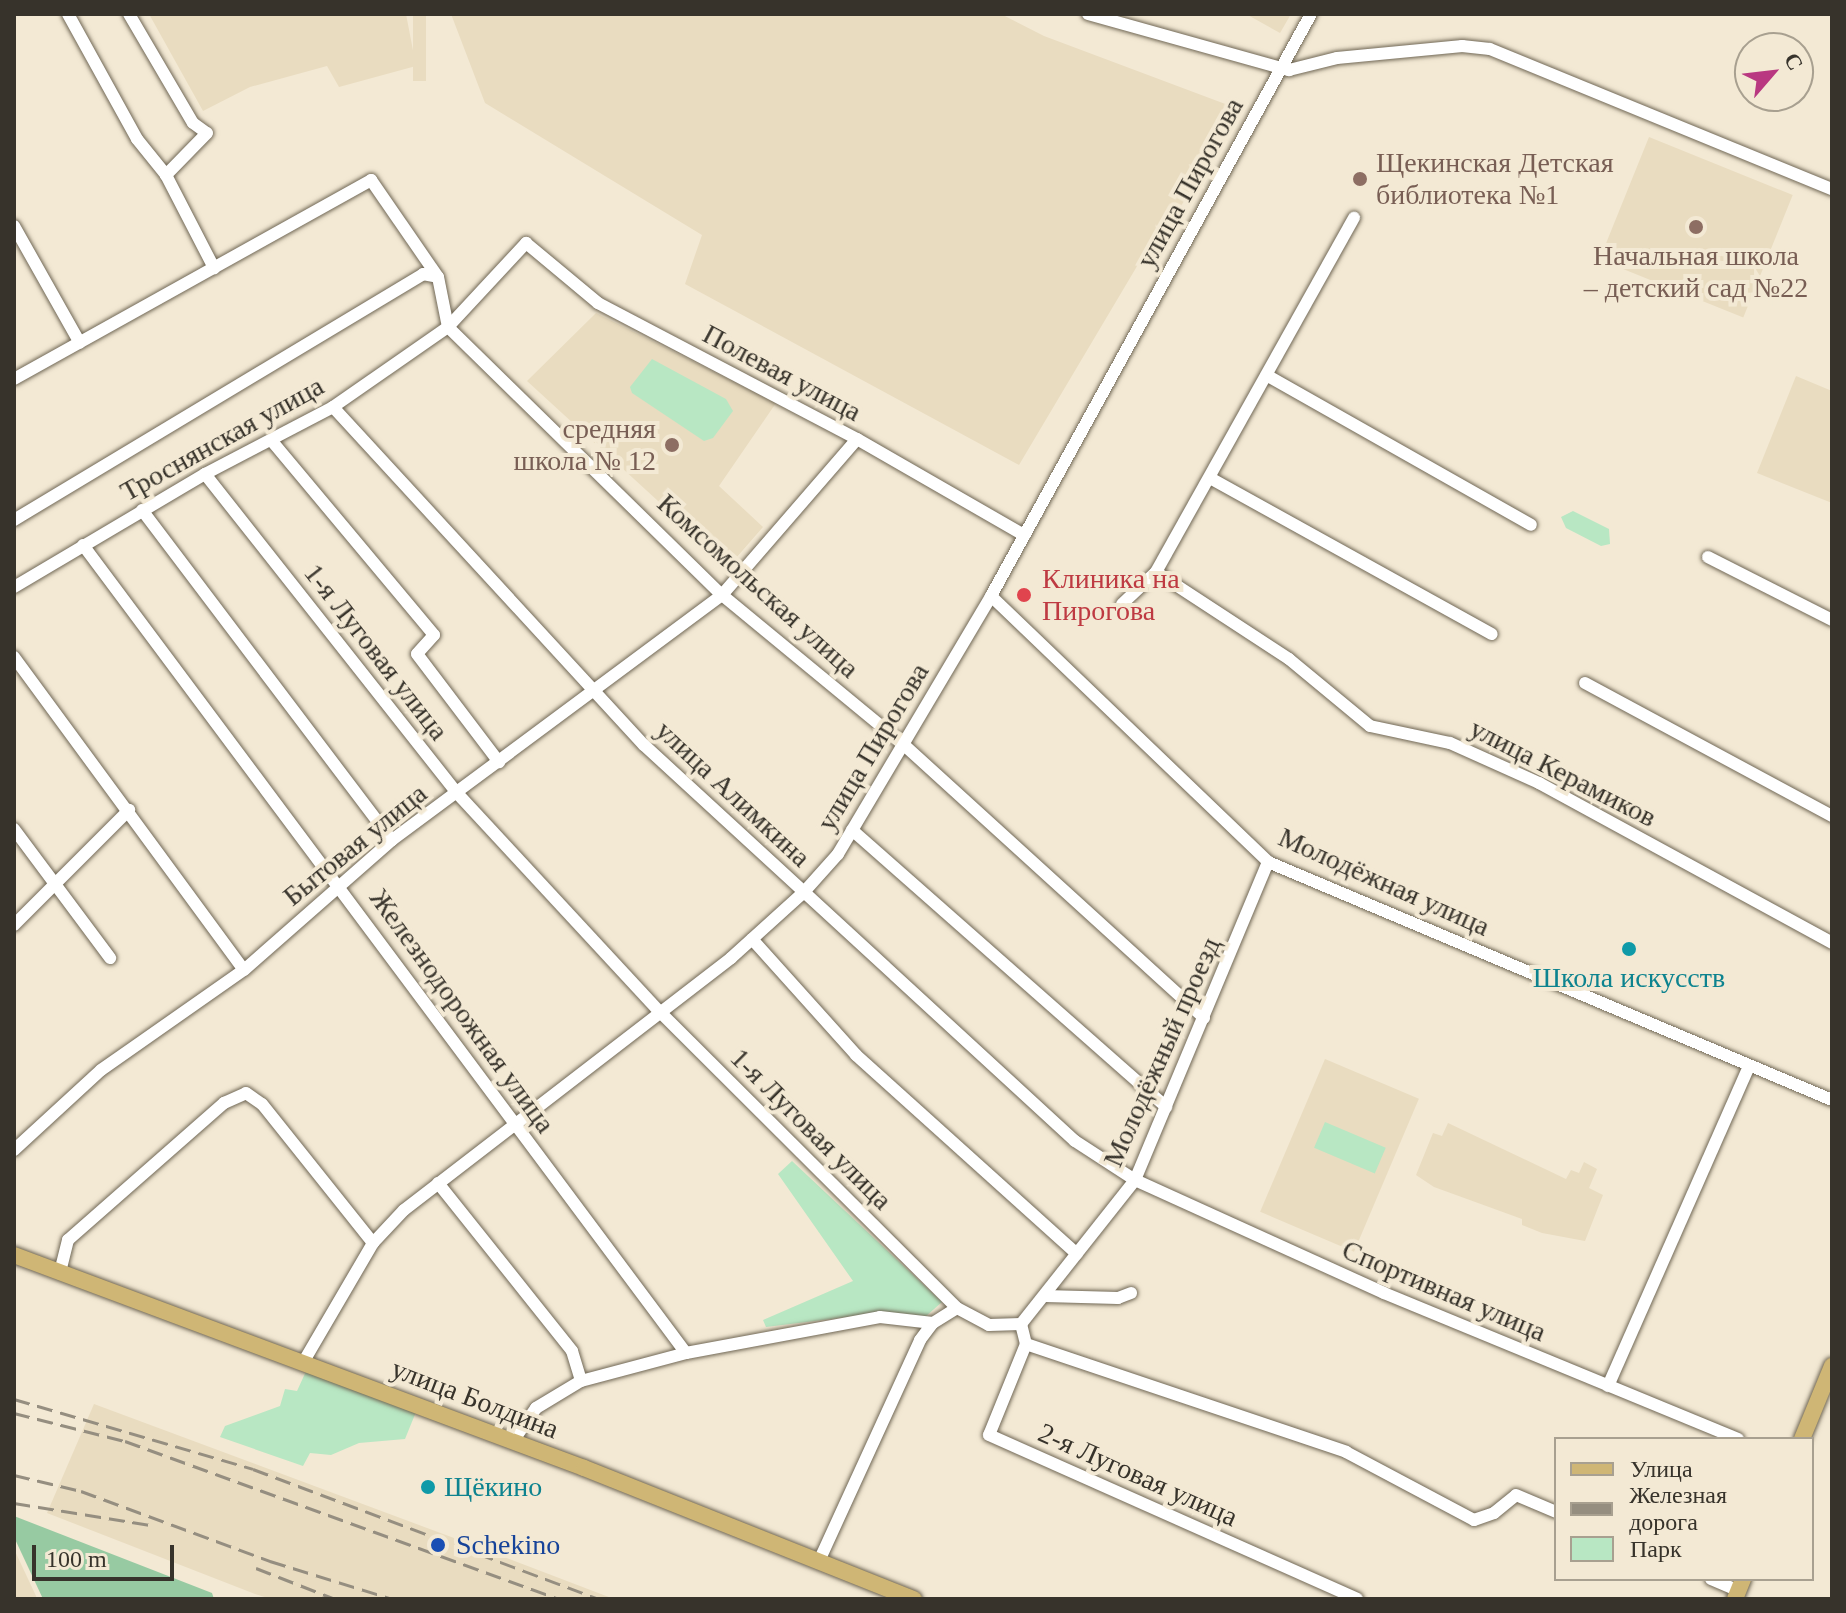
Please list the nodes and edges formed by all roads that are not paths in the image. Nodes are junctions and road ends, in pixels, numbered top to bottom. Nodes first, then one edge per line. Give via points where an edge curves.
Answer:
1 (68, 14) edge
2 (129, 14) edge
3 (1088, 14) edge
4 (1311, 14) edge
5 (1279, 68) junction
6 (166, 175) junction
7 (1832, 189) edge
8 (1354, 218) dead end
9 (14, 226) edge
10 (526, 243) joint
11 (214, 268) junction
12 (438, 277) junction
13 (448, 327) junction
14 (80, 343) junction
15 (1268, 376) junction
16 (14, 379) edge
17 (333, 407) junction
18 (857, 439) junction
19 (271, 440) junction
20 (205, 474) junction
21 (1210, 478) junction
22 (142, 510) junction
23 (14, 520) edge
24 (1531, 525) dead end
25 (1024, 535) junction
26 (83, 545) junction
27 (1708, 557) dead end
28 (1156, 572) junction
29 (14, 587) edge
30 (722, 595) junction
31 (991, 596) junction
32 (1122, 604) dead end
33 (1832, 620) edge
34 (1492, 634) dead end
35 (14, 657) edge
36 (1585, 683) dead end
37 (592, 691) junction
38 (903, 744) junction
39 (499, 762) junction
40 (457, 793) junction
41 (129, 810) junction
42 (1832, 816) edge
43 (14, 829) edge
44 (852, 830) junction
45 (392, 840) junction
46 (1268, 862) junction
47 (54, 885) junction
48 (339, 886) junction
49 (804, 892) junction
50 (14, 925) edge
51 (752, 939) junction
52 (1832, 943) edge
53 (110, 958) dead end
54 (244, 970) junction
55 (659, 1011) junction
56 (1204, 1018) junction
57 (1749, 1066) junction
58 (1832, 1100) edge
59 (1166, 1107) junction
60 (514, 1125) junction
61 (14, 1150) edge
62 (1135, 1180) junction
63 (438, 1183) junction
64 (373, 1243) junction
65 (1077, 1254) junction
66 (14, 1255) edge
67 (60, 1272) junction
68 (1131, 1293) dead end
69 (1045, 1296) junction
70 (957, 1308) junction
71 (933, 1323) junction
72 (1021, 1324) junction
73 (1026, 1344) junction
74 (686, 1353) junction
75 (304, 1361) junction
76 (1832, 1366) edge
77 (581, 1381) junction
78 (1608, 1386) junction
79 (1733, 1437) edge
80 (1803, 1437) edge
81 (513, 1441) junction
82 (1554, 1511) edge
83 (819, 1561) junction
84 (1716, 1581) edge
85 (1739, 1590) edge
86 (914, 1599) edge
87 (1357, 1599) edge

1 - 6 street via 137,139
2 - 6 street via 193,123 207,133
3 - 5 street
4 - 5 street, улица Пирогова
5 - 7 street via 1462,46 1490,49
5 - 25 street, улица Пирогова
6 - 11 street
8 - 15 street
9 - 14 street
10 - 13 street, Троснянская улица
10 - 18 street, Полевая улица via 598,303
11 - 12 street via 371,180
11 - 14 street
12 - 13 street
12 - 23 street via 423,274
13 - 17 street, Троснянская улица
13 - 30 street, Комсомольская улица
14 - 16 street
15 - 21 street
15 - 24 street
17 - 19 street, Троснянская улица
17 - 37 street, улица Алимкина
18 - 25 street, Полевая улица
18 - 30 street, Бытовая улица
19 - 20 street, Троснянская улица
19 - 39 street via 434,635 417,654
20 - 22 street, Троснянская улица
20 - 40 street, 1-я Луговая улица
21 - 28 street
21 - 34 street
22 - 26 street, Троснянская улица
22 - 45 street
25 - 31 street, улица Пирогова
26 - 29 street, Троснянская улица
26 - 48 street, Железнодорожная улица
27 - 33 street
28 - 32 street
28 - 52 street, улица Керамиков via 1289,659 1370,726 1450,743 1539,783
30 - 37 street, Бытовая улица
30 - 38 street, Комсомольская улица
31 - 38 street, улица Пирогова
31 - 46 street, Молодёжная улица
35 - 41 street
36 - 42 street
37 - 39 street, Бытовая улица
37 - 49 street, улица Алимкина
38 - 44 street, улица Пирогова
38 - 56 street, Комсомольская улица
39 - 40 street, Бытовая улица
40 - 45 street, Бытовая улица
40 - 55 street, 1-я Луговая улица
41 - 47 street
41 - 54 street
43 - 47 street
44 - 49 street, улица Пирогова
44 - 59 street
45 - 48 street, Бытовая улица
46 - 56 street, Молодёжный проезд
46 - 57 street, Молодёжная улица
47 - 50 street
47 - 53 street
48 - 54 street, Бытовая улица
48 - 60 street, Железнодорожная улица
49 - 51 street, улица Пирогова
49 - 62 street, улица Алимкина via 1075,1141
51 - 55 street, улица Пирогова
51 - 65 street via 856,1055
54 - 61 street, Бытовая улица via 101,1070
55 - 60 street, улица Пирогова
55 - 70 street, 1-я Луговая улица
56 - 59 street, Молодёжный проезд
57 - 58 street, Молодёжная улица
57 - 78 street
59 - 62 street, Молодёжный проезд
60 - 63 street, улица Пирогова
60 - 74 street, Железнодорожная улица
62 - 65 street, Молодёжный проезд
62 - 78 street, Спортивная улица via 1384,1293
63 - 64 street, улица Пирогова
63 - 77 street via 572,1351
64 - 67 street via 262,1104 246,1093 224,1103 68,1240
64 - 75 street, улица Пирогова
65 - 69 street, Молодёжный проезд
66 - 67 main road, улица Болдина
67 - 75 main road, улица Болдина
68 - 69 street via 1118,1298
69 - 72 street, Молодёжный проезд
70 - 71 street
70 - 72 street, 1-я Луговая улица via 989,1325
71 - 74 street via 880,1317
71 - 83 street via 920,1340
72 - 73 street
73 - 82 street via 1346,1452 1474,1520 1494,1513 1516,1495
73 - 87 street, 2-я Луговая улица via 989,1435
74 - 77 street
75 - 81 main road, улица Болдина
76 - 80 main road
77 - 81 street via 536,1408
78 - 79 street, Спортивная улица
81 - 83 main road, улица Болдина
83 - 86 main road, улица Болдина
84 - 85 street

